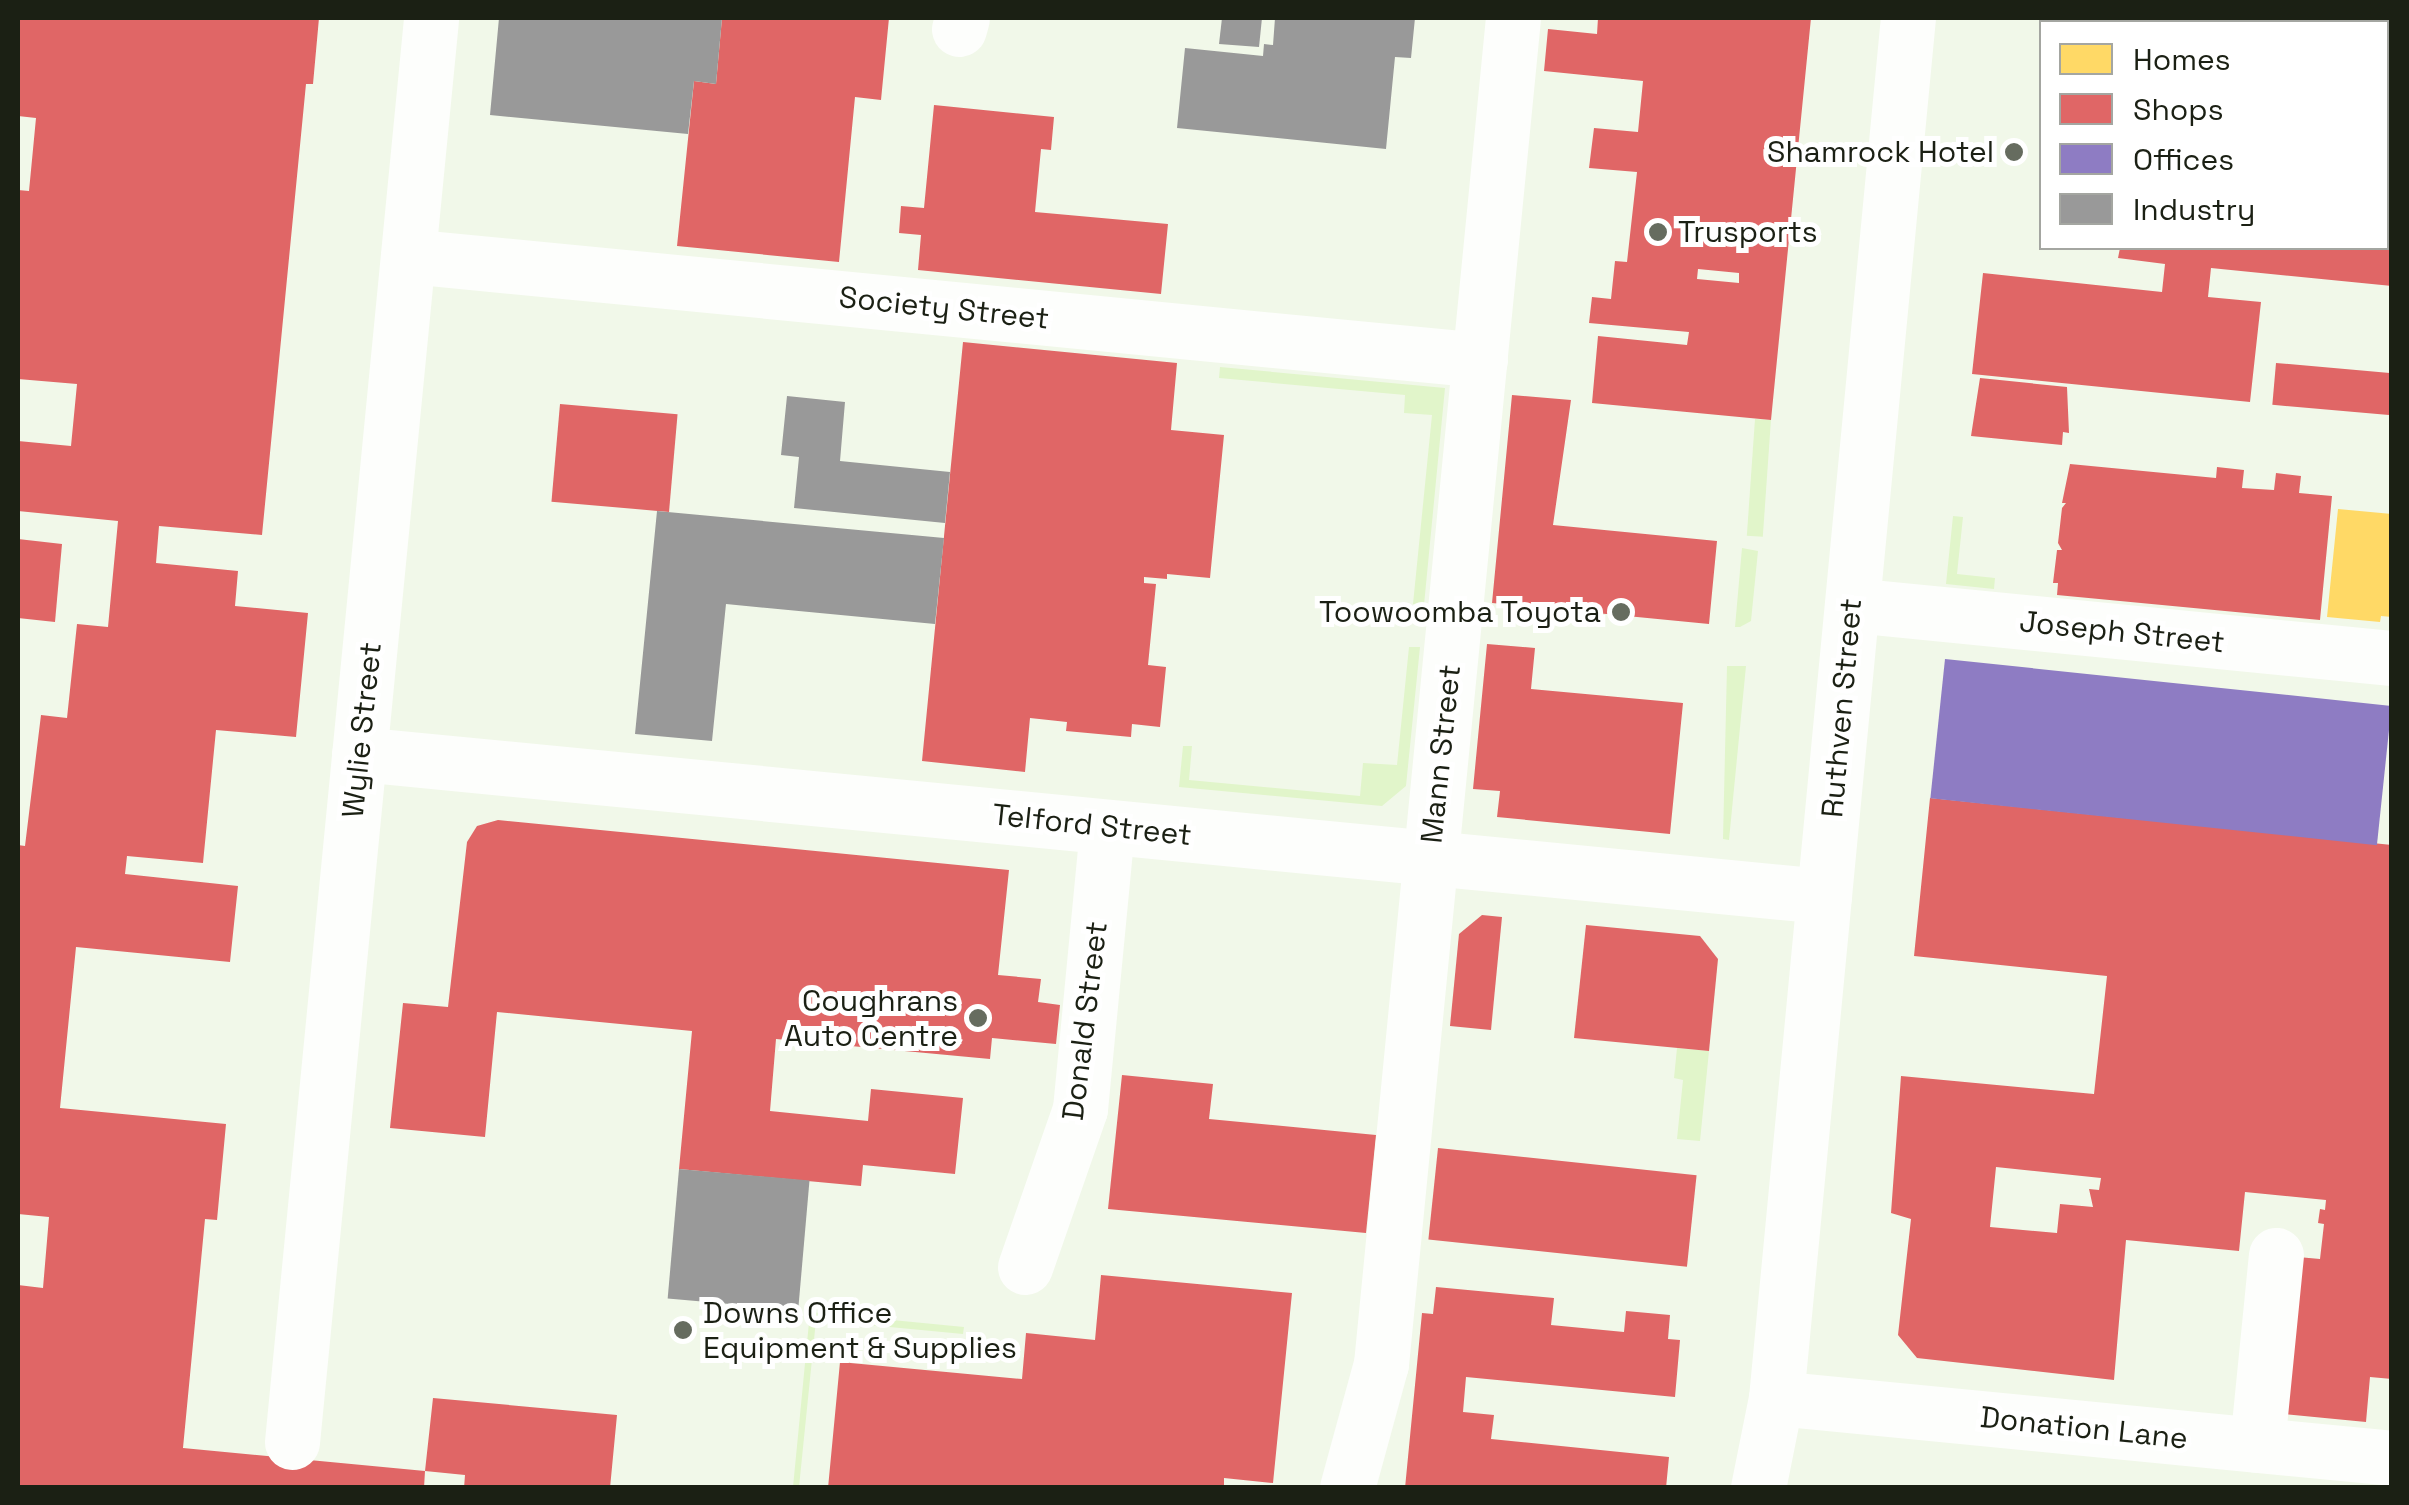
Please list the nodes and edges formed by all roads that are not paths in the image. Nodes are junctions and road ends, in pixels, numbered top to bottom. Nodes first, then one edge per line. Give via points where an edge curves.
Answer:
1 (431, 18) edge
2 (1513, 18) edge
3 (1908, 18) edge
4 (408, 256) junction
5 (1480, 360) junction
6 (1852, 605) junction
7 (2392, 658) edge
8 (360, 754) junction
9 (1108, 826) junction
10 (1430, 858) junction
11 (1824, 896) junction
12 (2276, 1255) dead end
13 (1025, 1267) dead end
14 (1776, 1398) junction
15 (292, 1442) dead end
16 (2257, 1445) junction
17 (2392, 1458) edge
18 (1347, 1488) edge
19 (1758, 1488) edge
20 (1779, 1488) edge

1 - 4 street, Wylie Street
2 - 5 street, Mann Street
3 - 6 street, Ruthven Street
4 - 5 street, Society Street
4 - 8 street, Wylie Street
5 - 10 street, Mann Street
6 - 7 street, Joseph Street
6 - 11 street, Ruthven Street
8 - 9 street, Telford Street
8 - 15 street, Wylie Street
9 - 10 street, Telford Street
9 - 13 street, Donald Street via 1080,1109
10 - 11 street, Telford Street
10 - 18 street, Mann Street via 1381,1364
11 - 14 street, Ruthven Street
12 - 16 street
14 - 16 street, Donation Lane
14 - 19 street, Ruthven Street
14 - 20 street, Ruthven Street
16 - 17 street, Donation Lane

